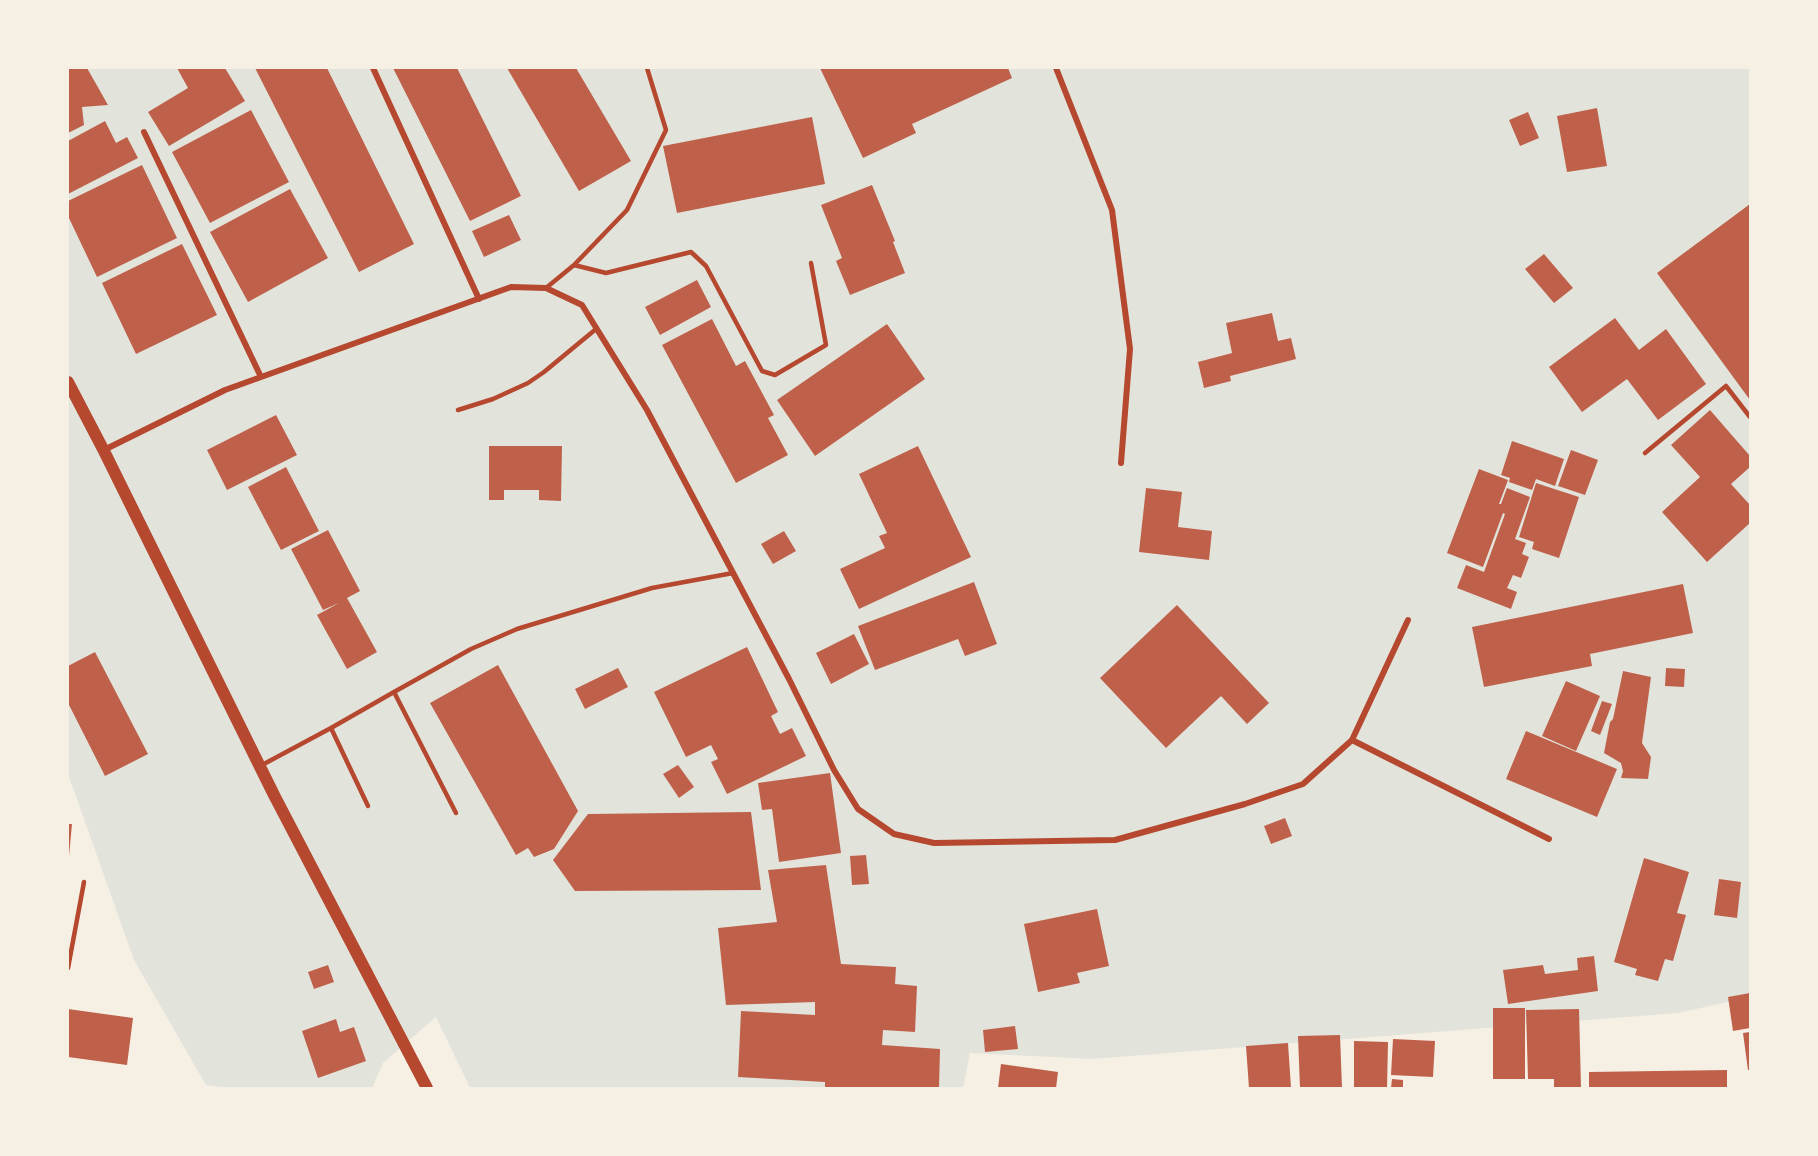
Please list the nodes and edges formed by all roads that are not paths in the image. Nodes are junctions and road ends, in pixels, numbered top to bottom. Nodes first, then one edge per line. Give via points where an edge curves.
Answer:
1 (373, 68) edge
2 (647, 68) edge
3 (1056, 68) edge
4 (144, 132) dead end
5 (811, 263) dead end
6 (574, 265) junction
7 (546, 288) junction
8 (479, 299) junction
9 (596, 329) junction
10 (261, 377) junction
11 (68, 382) edge
12 (458, 410) dead end
13 (1750, 417) edge
14 (104, 451) junction
15 (1646, 453) dead end
16 (1121, 463) dead end
17 (733, 573) junction
18 (1408, 620) dead end
19 (394, 692) junction
20 (331, 728) junction
21 (1352, 740) junction
22 (260, 766) junction
23 (368, 806) dead end
24 (456, 813) dead end
25 (1549, 839) dead end
26 (84, 882) dead end
27 (68, 968) edge
28 (428, 1089) edge

1 - 8 street
2 - 6 lane via 666,129 627,210
3 - 16 street via 1112,210 1130,350
4 - 10 street
5 - 6 lane via 826,345 775,375 762,371 706,266 691,252 606,273
6 - 7 lane
7 - 8 street via 511,287
7 - 9 street via 582,305
8 - 10 street
9 - 12 lane via 528,383
9 - 17 street via 647,410
10 - 14 street via 225,390
11 - 14 main road
13 - 15 lane via 1726,386
14 - 22 main road
17 - 19 lane via 652,588 517,629 471,649
17 - 21 street via 840,780 858,809 894,834 934,843 1115,840 1304,784
18 - 21 street
19 - 20 lane
19 - 24 lane
20 - 22 lane
20 - 23 lane
21 - 25 street
22 - 28 main road
26 - 27 lane

